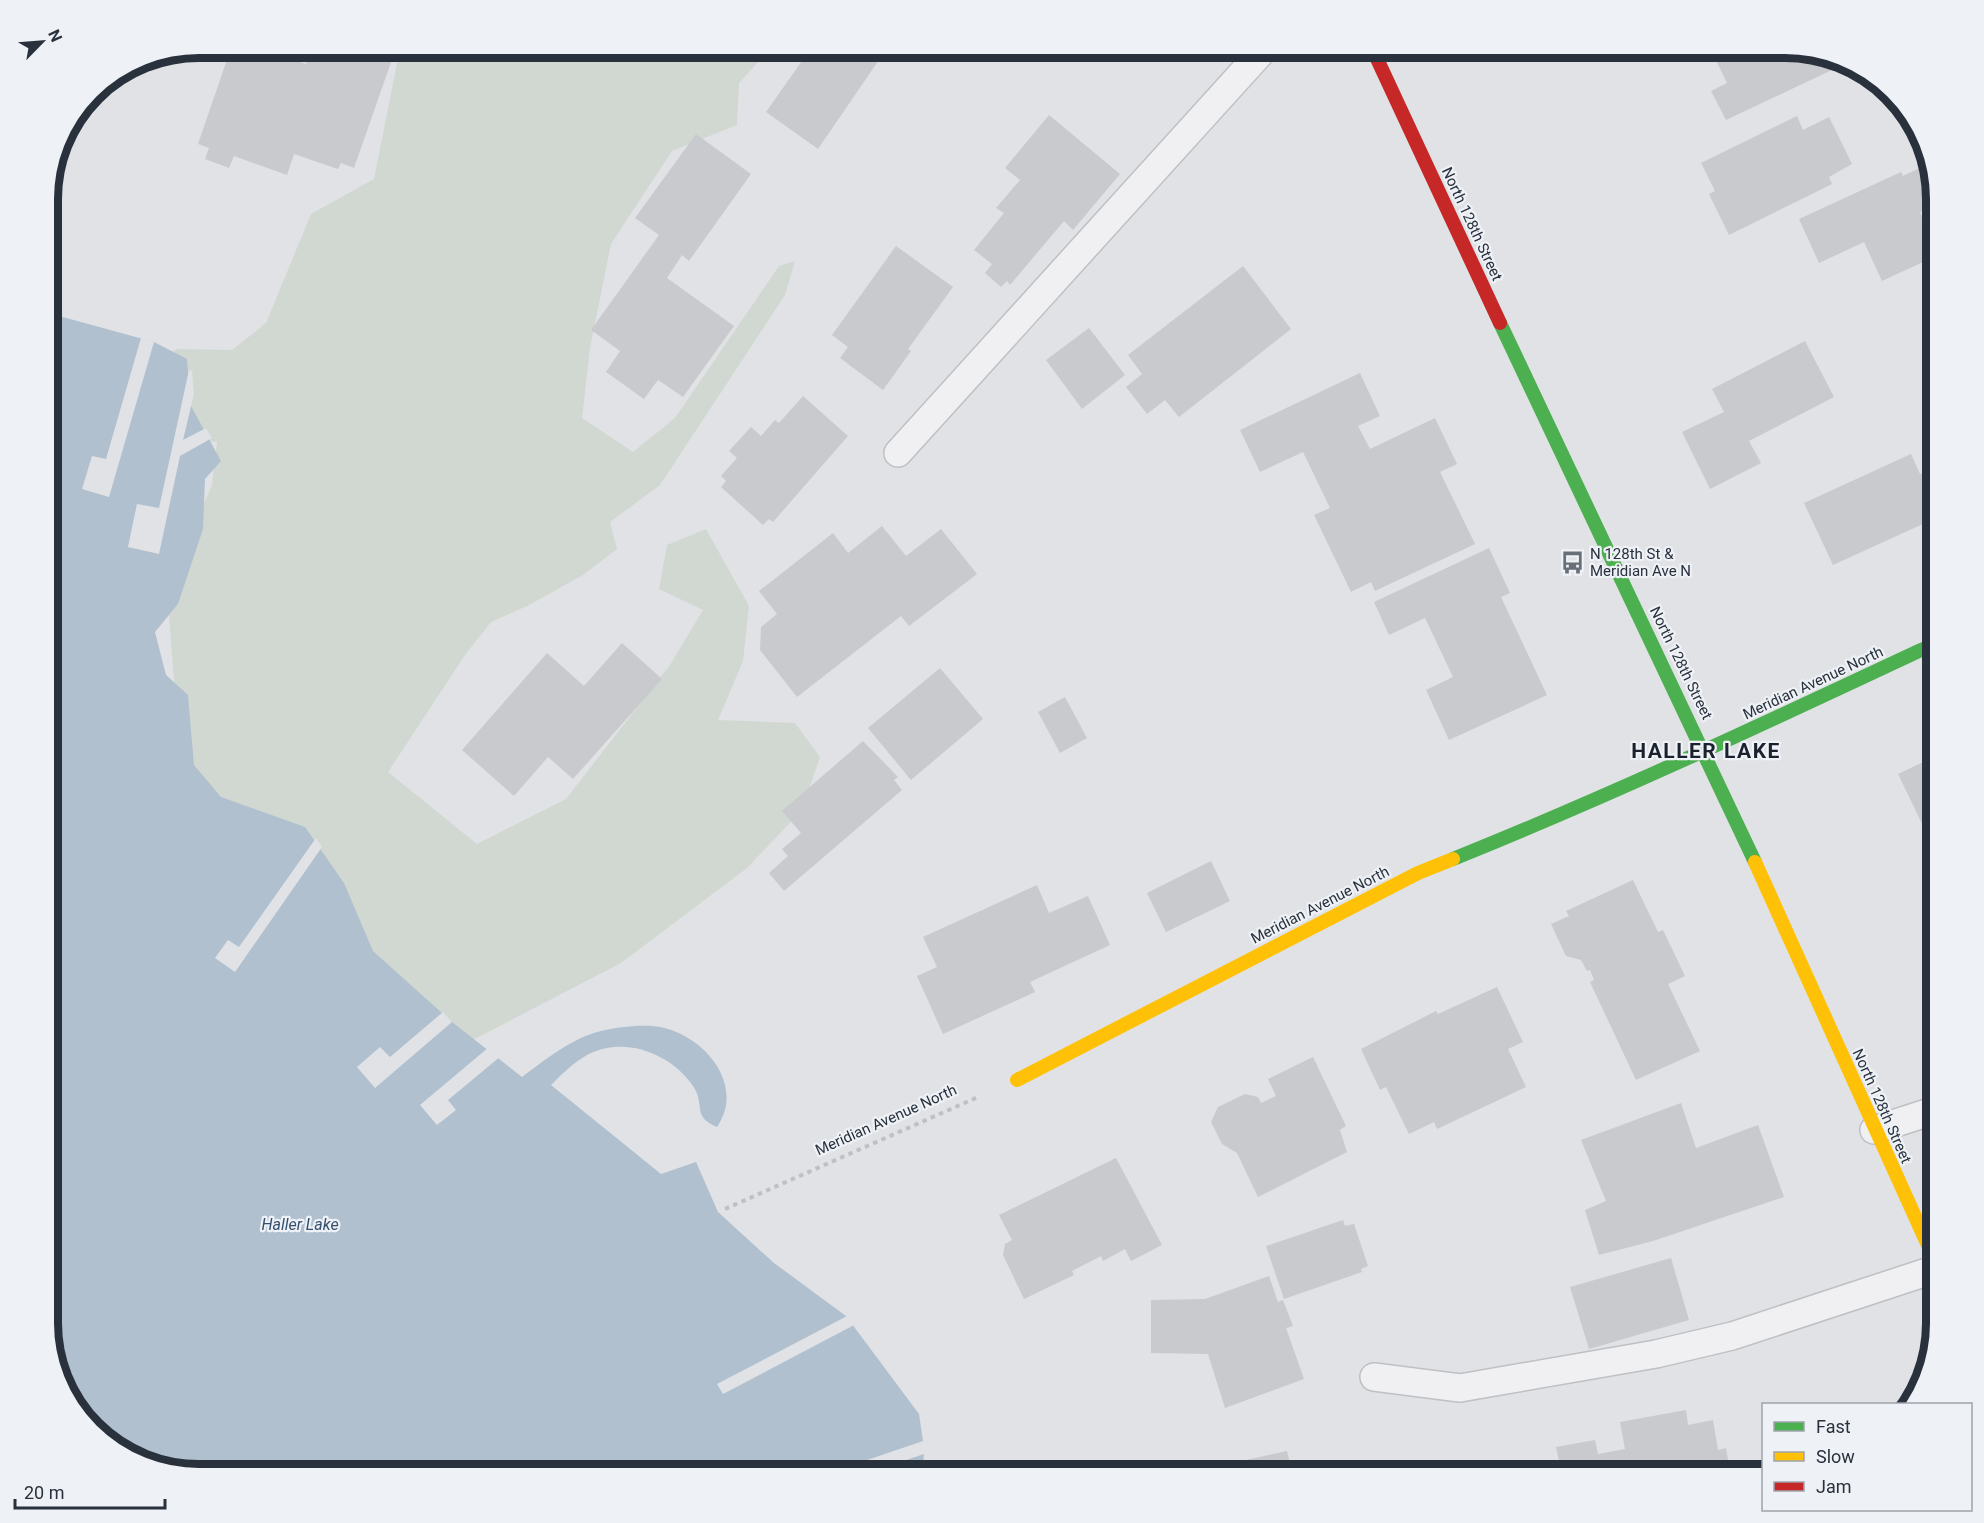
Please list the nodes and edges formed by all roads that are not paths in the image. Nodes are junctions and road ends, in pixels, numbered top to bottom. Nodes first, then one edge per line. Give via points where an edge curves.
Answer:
1 (1256, 58) edge
2 (1377, 58) edge
3 (898, 453) dead end
4 (1926, 648) edge
5 (1705, 752) junction
6 (1017, 1080) road end
7 (1926, 1113) edge
8 (1874, 1130) junction
9 (1926, 1242) edge
10 (1926, 1272) edge
11 (1374, 1377) dead end

1 - 3 lane
2 - 5 street, North 128th Street
4 - 5 street, Meridian Avenue North
5 - 6 street, Meridian Avenue North via 1418,873
5 - 8 street, North 128th Street
7 - 8 lane
8 - 9 street, North 128th Street
10 - 11 lane via 1732,1336 1656,1354 1460,1388

